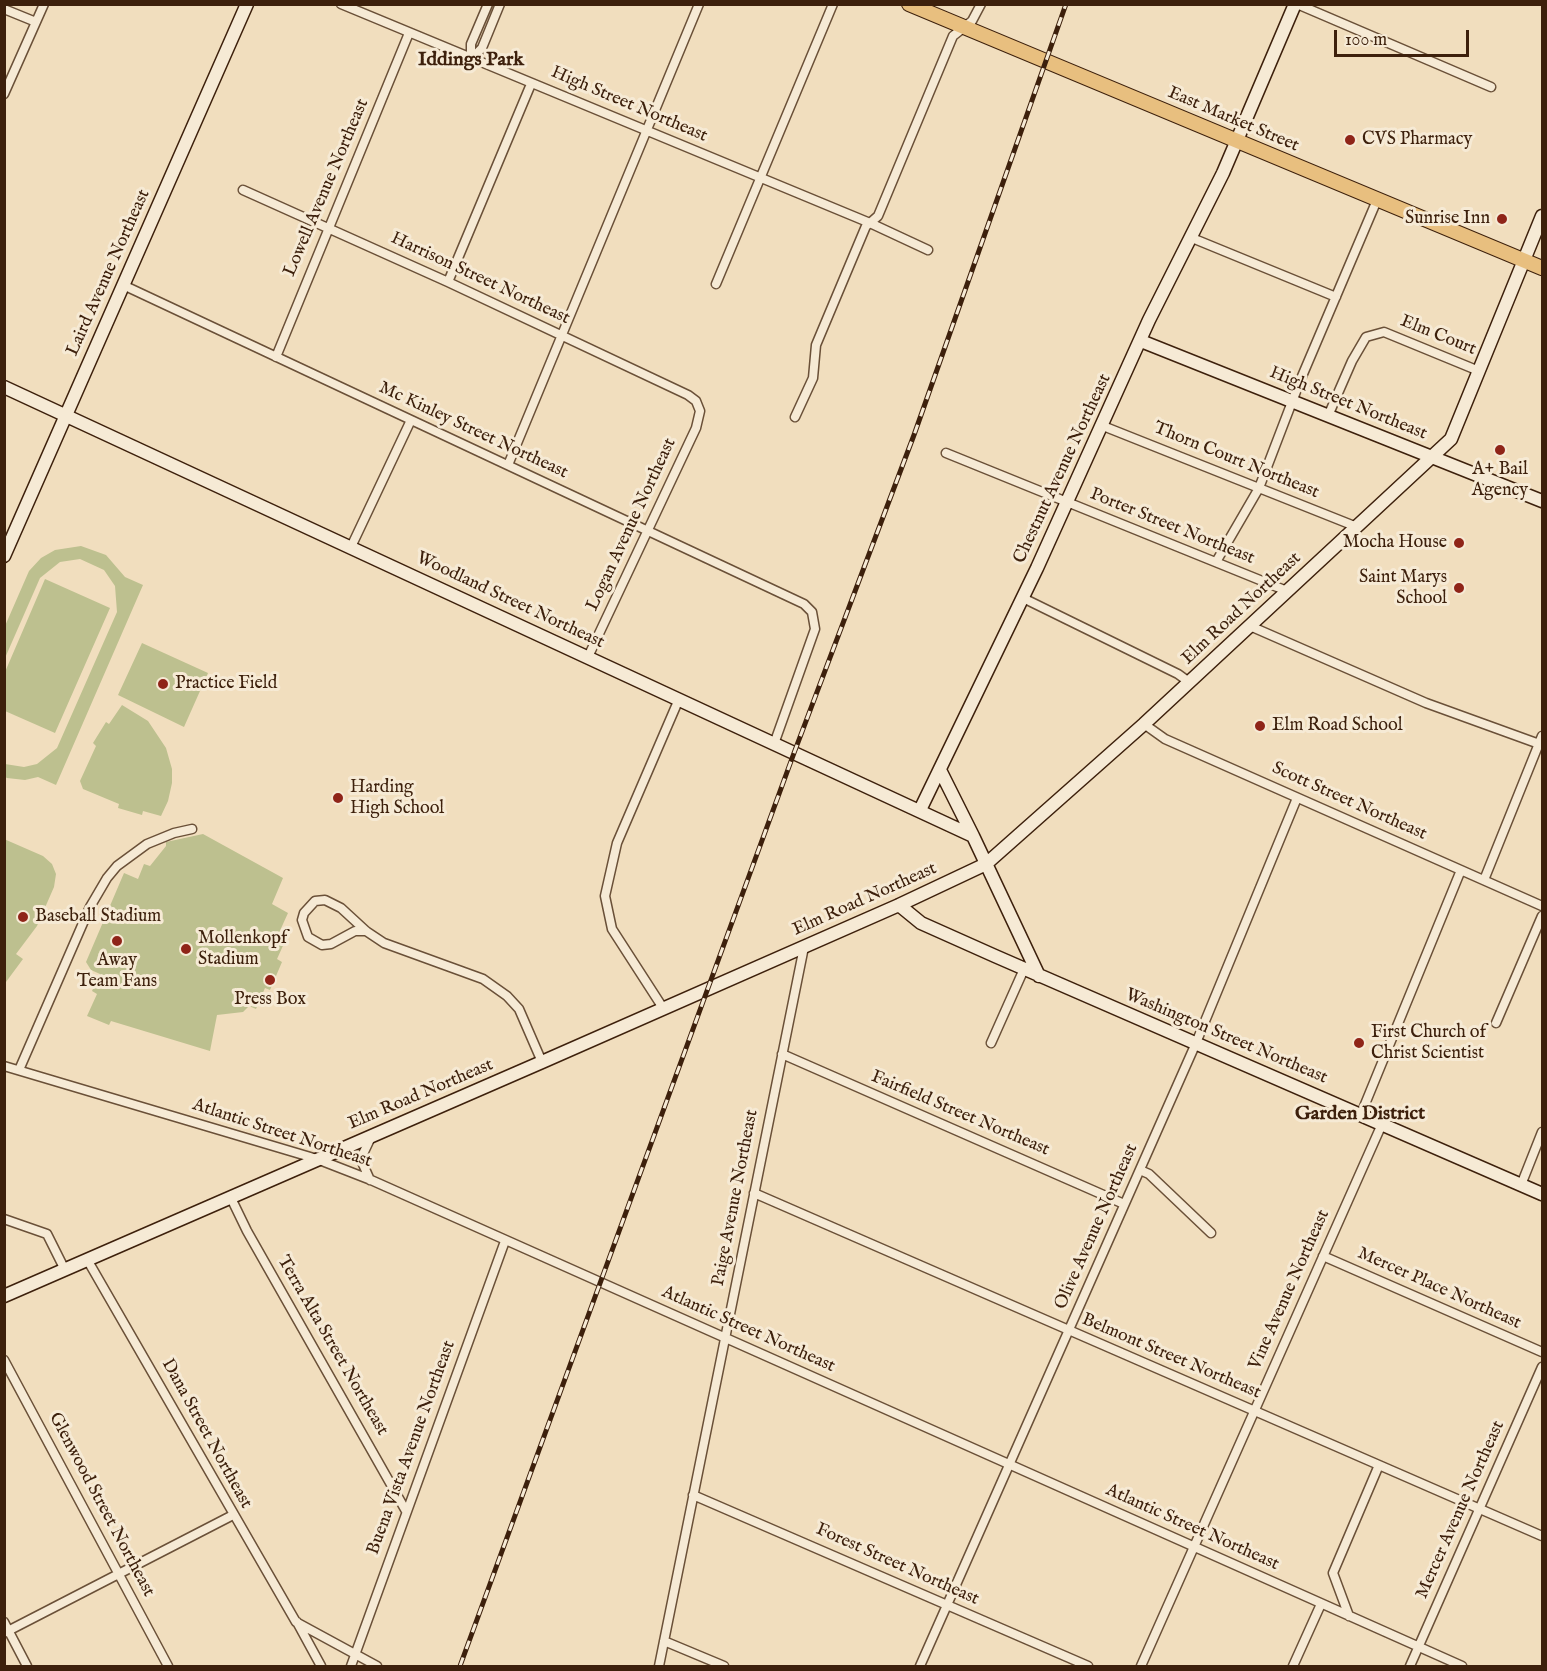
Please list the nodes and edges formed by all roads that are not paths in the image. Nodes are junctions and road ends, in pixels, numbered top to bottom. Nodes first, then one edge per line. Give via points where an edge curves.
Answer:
1 (44, 4) edge
2 (247, 4) edge
3 (341, 4) edge
4 (488, 4) edge
5 (500, 4) edge
6 (699, 4) edge
7 (833, 4) edge
8 (909, 4) edge
9 (981, 4) edge
10 (1296, 4) edge
11 (4, 9) edge
12 (36, 22) junction
13 (965, 27) junction
14 (409, 33) junction
15 (471, 59) junction
16 (531, 84) junction
17 (1491, 87) dead end
18 (4, 94) edge
19 (647, 132) junction
20 (1236, 142) junction
21 (761, 179) junction
22 (243, 190) dead end
23 (1377, 200) junction
24 (1542, 216) edge
25 (870, 223) junction
26 (329, 227) junction
27 (1192, 238) junction
28 (928, 249) dead end
29 (1524, 261) junction
30 (1542, 268) edge
31 (448, 282) junction
32 (716, 284) dead end
33 (123, 285) junction
34 (1336, 297) junction
35 (562, 336) junction
36 (1141, 341) junction
37 (276, 357) junction
38 (1479, 371) junction
39 (4, 387) edge
40 (1293, 402) junction
41 (699, 406) joint
42 (66, 415) junction
43 (1328, 416) junction
44 (795, 417) dead end
45 (411, 420) junction
46 (1103, 426) junction
47 (946, 453) dead end
48 (1432, 457) junction
49 (508, 465) junction
50 (1259, 488) junction
51 (1542, 501) edge
52 (1067, 503) junction
53 (1357, 527) junction
54 (647, 531) junction
55 (351, 547) junction
56 (4, 556) edge
57 (1215, 562) junction
58 (1287, 591) junction
59 (1023, 598) junction
60 (1250, 626) junction
61 (588, 657) junction
62 (1189, 682) junction
63 (679, 699) junction
64 (1144, 724) junction
65 (1541, 742) edge
66 (774, 744) junction
67 (940, 770) junction
68 (1297, 798) junction
69 (921, 810) junction
70 (192, 829) dead end
71 (973, 836) junction
72 (986, 864) junction
73 (1461, 870) junction
74 (1484, 880) junction
75 (898, 905) junction
76 (1542, 906) edge
77 (1542, 916) edge
78 (366, 931) junction
79 (804, 947) junction
80 (1024, 969) junction
81 (1040, 976) junction
82 (663, 1008) junction
83 (1496, 1023) dead end
84 (991, 1043) dead end
85 (1196, 1043) junction
86 (782, 1054) junction
87 (542, 1062) junction
88 (4, 1066) edge
89 (20, 1070) junction
90 (1361, 1114) junction
91 (1382, 1124) junction
92 (1542, 1131) edge
93 (371, 1136) junction
94 (317, 1159) junction
95 (1140, 1170) junction
96 (371, 1180) junction
97 (1521, 1185) junction
98 (754, 1194) junction
99 (1542, 1194) edge
100 (231, 1198) junction
101 (1124, 1203) junction
102 (4, 1219) edge
103 (1211, 1233) dead end
104 (505, 1240) junction
105 (1323, 1256) junction
106 (88, 1261) junction
107 (65, 1270) junction
108 (4, 1296) edge
109 (1069, 1330) junction
110 (725, 1338) junction
111 (1542, 1352) edge
112 (4, 1360) edge
113 (1542, 1367) edge
114 (1254, 1411) junction
115 (1009, 1465) junction
116 (1379, 1465) junction
117 (693, 1495) junction
118 (1480, 1509) junction
119 (406, 1511) junction
120 (233, 1515) junction
121 (1542, 1536) edge
122 (1194, 1547) junction
123 (119, 1574) junction
124 (1321, 1604) junction
125 (947, 1605) junction
126 (1349, 1616) junction
127 (296, 1622) junction
128 (6, 1628) edge
129 (664, 1641) junction
130 (1418, 1647) junction
131 (356, 1654) junction
132 (27, 1666) edge
133 (168, 1666) edge
134 (321, 1666) edge
135 (351, 1666) edge
136 (377, 1666) edge
137 (658, 1666) edge
138 (724, 1666) edge
139 (920, 1666) edge
140 (1088, 1666) edge
141 (1141, 1666) edge
142 (1293, 1666) edge
143 (1410, 1666) edge
144 (1462, 1666) edge

1 - 12 street
2 - 33 street, Laird Avenue Northeast
3 - 14 street, High Street Northeast
4 - 15 street via 471,44
5 - 15 street via 482,48
6 - 19 street
7 - 21 street
8 - 13 main road, East Market Street
9 - 13 street via 975,18
10 - 17 street
10 - 20 street, Chestnut Avenue Northeast
11 - 12 street
12 - 18 street
13 - 20 main road, East Market Street
13 - 25 street via 953,36 878,216
14 - 15 street, High Street Northeast
14 - 26 street, Lowell Avenue Northeast
15 - 16 street, High Street Northeast
16 - 19 street, High Street Northeast
16 - 31 street
19 - 21 street, High Street Northeast
19 - 35 street
20 - 23 main road, East Market Street
20 - 27 street, Chestnut Avenue Northeast
21 - 25 street, High Street Northeast
21 - 32 street
22 - 26 street, Harrison Street Northeast
23 - 29 main road, East Market Street
23 - 34 street
24 - 29 street, Elm Road Northeast
25 - 28 street, High Street Northeast
25 - 44 street via 816,345 813,378
26 - 31 street, Harrison Street Northeast
26 - 37 street, Lowell Avenue Northeast
27 - 34 street
27 - 36 street, Chestnut Avenue Northeast
29 - 30 main road, East Market Street
29 - 38 street, Elm Road Northeast
31 - 35 street, Harrison Street Northeast
33 - 37 street, Mc Kinley Street Northeast
33 - 42 street, Laird Avenue Northeast
34 - 40 street
35 - 41 street, Harrison Street Northeast via 688,395
35 - 49 street
36 - 40 street, High Street Northeast
36 - 46 street, Chestnut Avenue Northeast
37 - 45 street, Mc Kinley Street Northeast
38 - 43 street, Elm Court via 1384,332 1366,337
38 - 48 street, Elm Road Northeast via 1451,439
39 - 42 street, Woodland Street Northeast
40 - 43 street, High Street Northeast
40 - 50 street
41 - 54 street, Logan Avenue Northeast via 696,428
42 - 55 street, Woodland Street Northeast
42 - 56 street, Laird Avenue Northeast
43 - 48 street, High Street Northeast
45 - 49 street, Mc Kinley Street Northeast
45 - 55 street
46 - 50 street, Thorn Court Northeast
46 - 52 street, Chestnut Avenue Northeast
47 - 52 street, Porter Street Northeast
48 - 51 street, High Street Northeast
48 - 53 street, Elm Road Northeast
49 - 54 street, Mc Kinley Street Northeast
50 - 53 street, Thorn Court Northeast
50 - 57 street
52 - 57 street, Porter Street Northeast
52 - 59 street, Chestnut Avenue Northeast
53 - 58 street, Elm Road Northeast
54 - 61 street, Logan Avenue Northeast
54 - 66 street, Mc Kinley Street Northeast via 808,608 814,618 815,629
55 - 61 street, Woodland Street Northeast
57 - 58 street, Porter Street Northeast
58 - 60 street, Elm Road Northeast
59 - 62 street
59 - 67 street, Chestnut Avenue Northeast
60 - 62 street, Elm Road Northeast
60 - 65 street via 1426,703
61 - 63 street, Woodland Street Northeast
62 - 64 street, Elm Road Northeast
63 - 66 street, Woodland Street Northeast
63 - 82 street via 617,843 604,896 612,929
64 - 68 street, Scott Street Northeast via 1165,739
64 - 72 street, Elm Road Northeast
65 - 74 street
66 - 69 street, Woodland Street Northeast
67 - 69 street, Chestnut Avenue Northeast
67 - 71 street
68 - 73 street, Scott Street Northeast
68 - 85 street, Olive Avenue Northeast
69 - 71 street, Woodland Street Northeast
70 - 89 street via 147,844 107,878 90,907
71 - 72 street
72 - 75 street, Elm Road Northeast
72 - 81 street
73 - 74 street, Scott Street Northeast
73 - 90 street
74 - 76 street, Scott Street Northeast
75 - 79 street, Elm Road Northeast
75 - 80 street, Washington Street Northeast via 921,922
77 - 83 street
78 - 78 street via 341,908 325,900 315,901 302,920 309,937 322,945 355,931
78 - 87 street via 400,950 474,974 491,984 519,1009
79 - 82 street, Elm Road Northeast
79 - 86 street, Paige Avenue Northeast
80 - 81 street, Washington Street Northeast
80 - 84 street
81 - 85 street, Washington Street Northeast
82 - 87 street, Elm Road Northeast
85 - 90 street, Washington Street Northeast
85 - 95 street, Olive Avenue Northeast
86 - 98 street, Paige Avenue Northeast
86 - 101 street, Fairfield Street Northeast
87 - 93 street, Elm Road Northeast
88 - 89 street, Atlantic Street Northeast
89 - 94 street, Atlantic Street Northeast
90 - 91 street, Washington Street Northeast
91 - 97 street, Washington Street Northeast
91 - 105 street, Vine Avenue Northeast
92 - 97 street
93 - 94 street, Elm Road Northeast
93 - 96 street via 362,1162
94 - 96 street, Atlantic Street Northeast
94 - 100 street, Elm Road Northeast
95 - 101 street, Olive Avenue Northeast
95 - 103 street via 1162,1185
96 - 104 street, Atlantic Street Northeast
97 - 99 street, Washington Street Northeast
98 - 109 street, Belmont Street Northeast
98 - 110 street, Paige Avenue Northeast
100 - 106 street, Elm Road Northeast
100 - 119 street, Terra Alta Street Northeast
101 - 109 street, Olive Avenue Northeast
102 - 107 street via 47,1234
104 - 110 street, Atlantic Street Northeast
104 - 119 street, Buena Vista Avenue Northeast
105 - 111 street, Mercer Place Northeast
105 - 114 street, Vine Avenue Northeast
106 - 107 street, Elm Road Northeast
106 - 120 street, Dana Street Northeast
107 - 108 street, Elm Road Northeast
109 - 114 street, Belmont Street Northeast
109 - 115 street, Olive Avenue Northeast
110 - 115 street, Atlantic Street Northeast
110 - 117 street, Paige Avenue Northeast
112 - 123 street, Glenwood Street Northeast
113 - 118 street, Mercer Avenue Northeast
114 - 116 street, Belmont Street Northeast
114 - 122 street, Vine Avenue Northeast
115 - 122 street, Atlantic Street Northeast
115 - 125 street, Olive Avenue Northeast
116 - 118 street, Belmont Street Northeast
116 - 126 street via 1333,1573
117 - 125 street, Forest Street Northeast
117 - 129 street, Paige Avenue Northeast
118 - 121 street, Belmont Street Northeast
118 - 130 street, Mercer Avenue Northeast
119 - 131 street, Buena Vista Avenue Northeast
120 - 123 street
120 - 127 street, Dana Street Northeast
122 - 124 street, Atlantic Street Northeast
122 - 141 street, Vine Avenue Northeast
123 - 128 street
123 - 133 street, Glenwood Street Northeast
124 - 126 street, Atlantic Street Northeast
124 - 142 street
125 - 139 street, Olive Avenue Northeast
125 - 140 street, Forest Street Northeast
126 - 130 street, Atlantic Street Northeast
127 - 131 street
127 - 134 street, Dana Street Northeast
128 - 132 street
129 - 137 street, Paige Avenue Northeast
129 - 138 street
130 - 143 street, Mercer Avenue Northeast
130 - 144 street, Atlantic Street Northeast
131 - 135 street, Buena Vista Avenue Northeast
131 - 136 street

